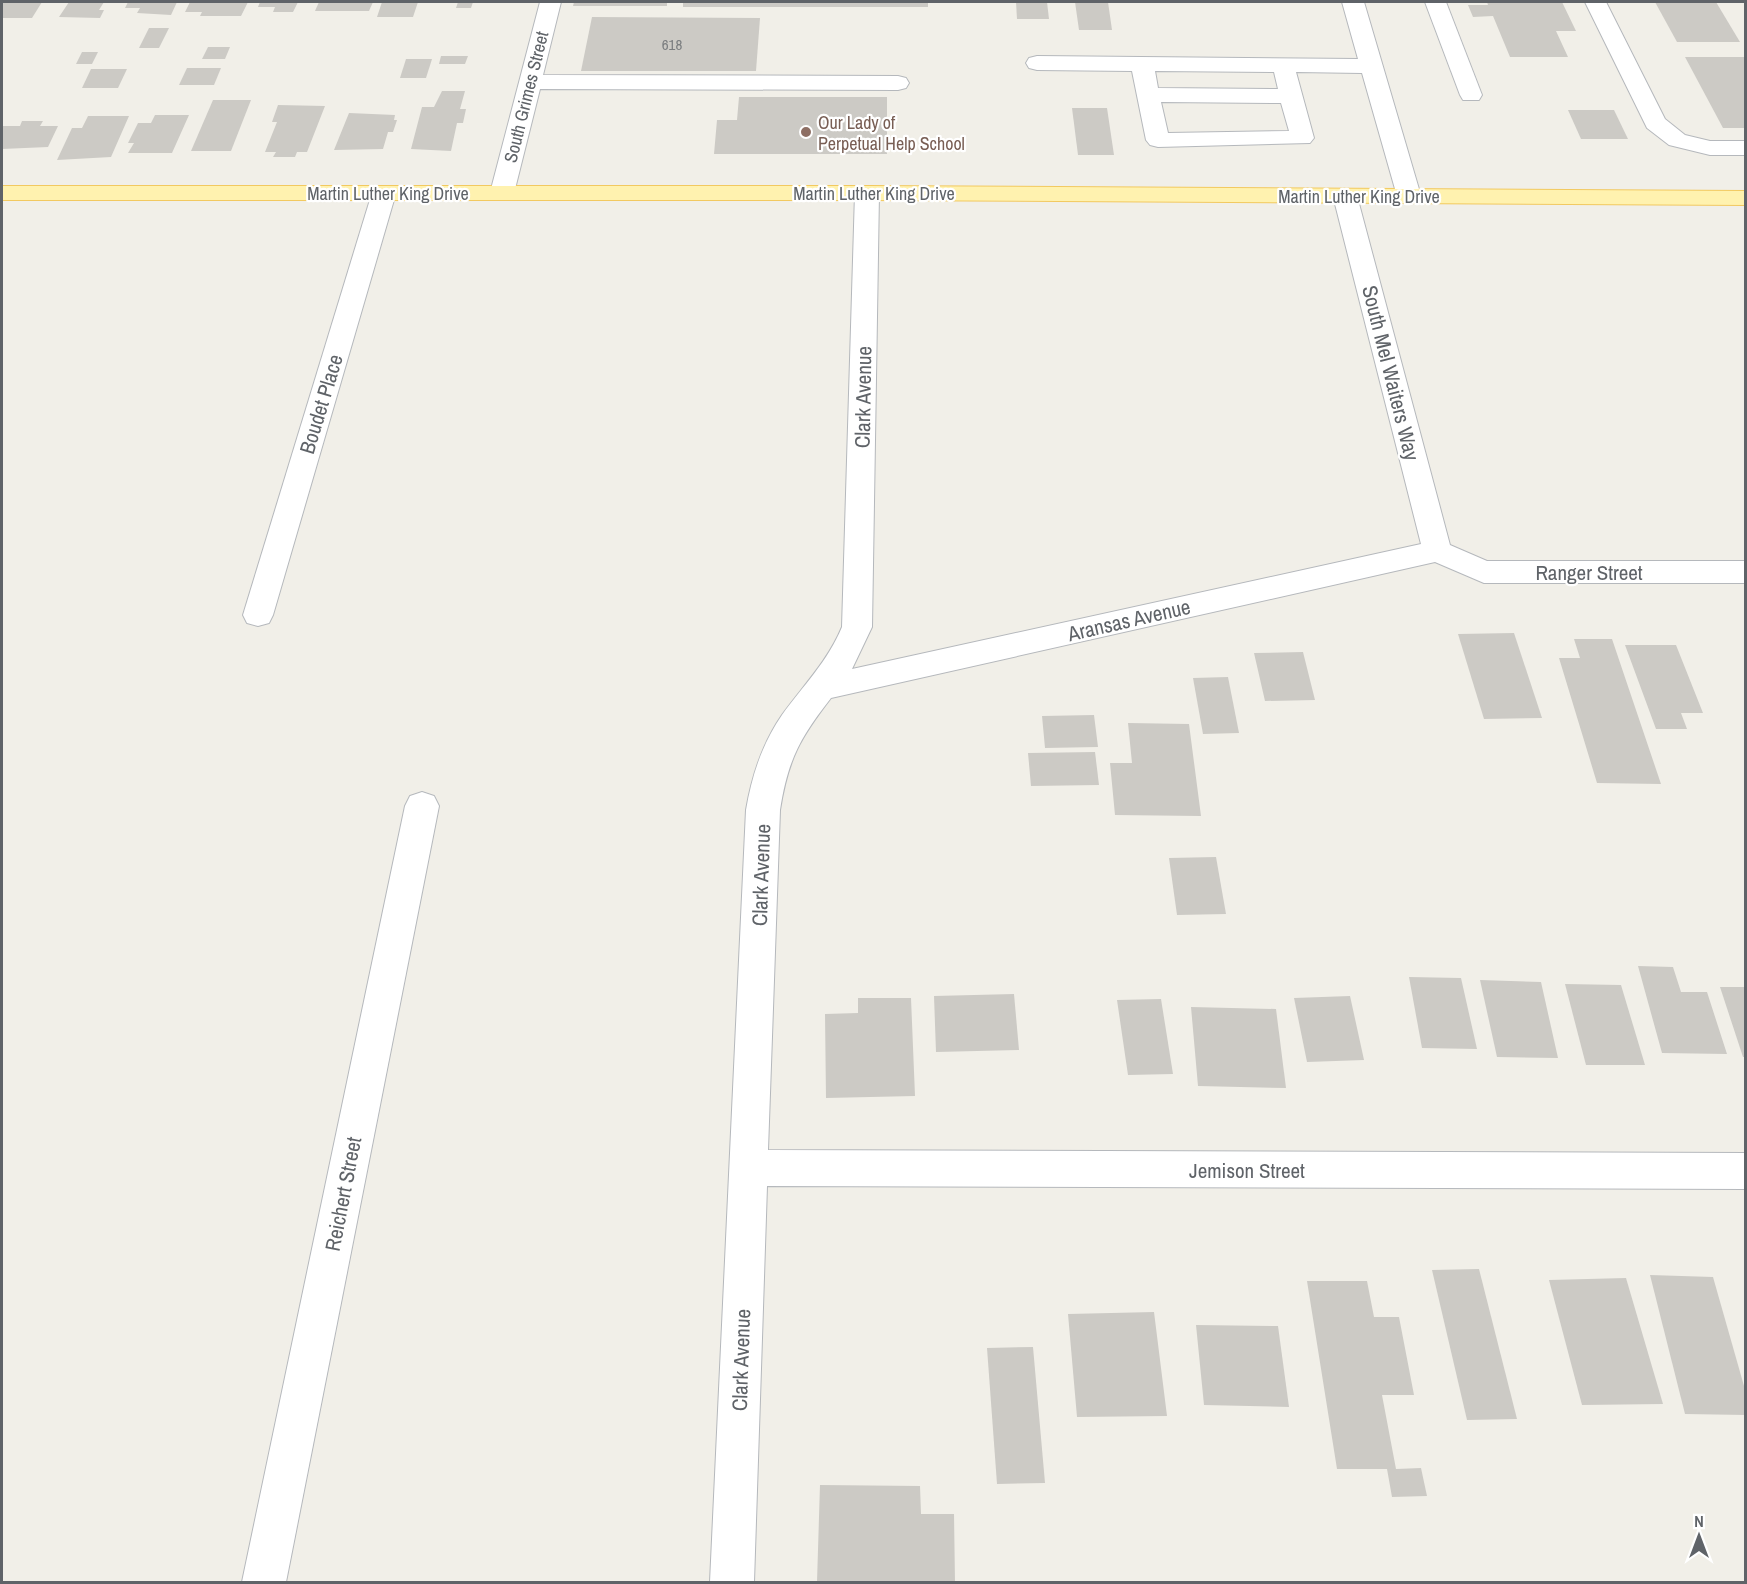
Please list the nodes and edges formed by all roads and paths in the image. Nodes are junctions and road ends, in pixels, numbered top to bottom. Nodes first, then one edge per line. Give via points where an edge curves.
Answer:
1 (550, 2) edge
2 (1353, 2) edge
3 (1434, 2) edge
4 (1595, 2) edge
5 (1037, 63) dead end
6 (1142, 64) junction
7 (1283, 65) junction
8 (1371, 66) junction
9 (529, 82) junction
10 (898, 83) dead end
11 (1148, 95) junction
12 (1471, 95) dead end
13 (1291, 96) junction
14 (1746, 148) edge
15 (2, 193) edge
16 (502, 193) junction
17 (867, 193) junction
18 (384, 194) junction
19 (1345, 196) junction
20 (1409, 196) junction
21 (1746, 198) edge
22 (1437, 551) junction
23 (1746, 572) edge
24 (258, 615) dead end
25 (821, 688) junction
26 (422, 806) dead end
27 (749, 1168) junction
28 (1746, 1171) edge
29 (264, 1582) edge
30 (732, 1582) edge

1 - 9 street, South Grimes Street
2 - 8 street
3 - 12 street
4 - 14 street via 1655,123 1677,140 1710,148
5 - 6 street
6 - 7 street
6 - 11 street
7 - 8 street
7 - 13 street
8 - 20 street
9 - 10 street
9 - 16 street, South Grimes Street
11 - 13 street
11 - 13 street via 1158,140 1302,138
15 - 18 main road, Martin Luther King Drive
16 - 17 main road, Martin Luther King Drive
16 - 18 main road, Martin Luther King Drive
17 - 19 main road, Martin Luther King Drive
17 - 25 street, Clark Avenue via 857,627 850,649
18 - 24 street, Boudet Place
19 - 20 main road, Martin Luther King Drive
19 - 22 street, South Mel Waiters Way
20 - 21 main road, Martin Luther King Drive
22 - 23 street, Ranger Street via 1484,572
22 - 25 street, Aransas Avenue
25 - 27 street, Clark Avenue via 784,740 767,778
26 - 29 street, Reichert Street
27 - 28 street, Jemison Street
27 - 30 street, Clark Avenue

